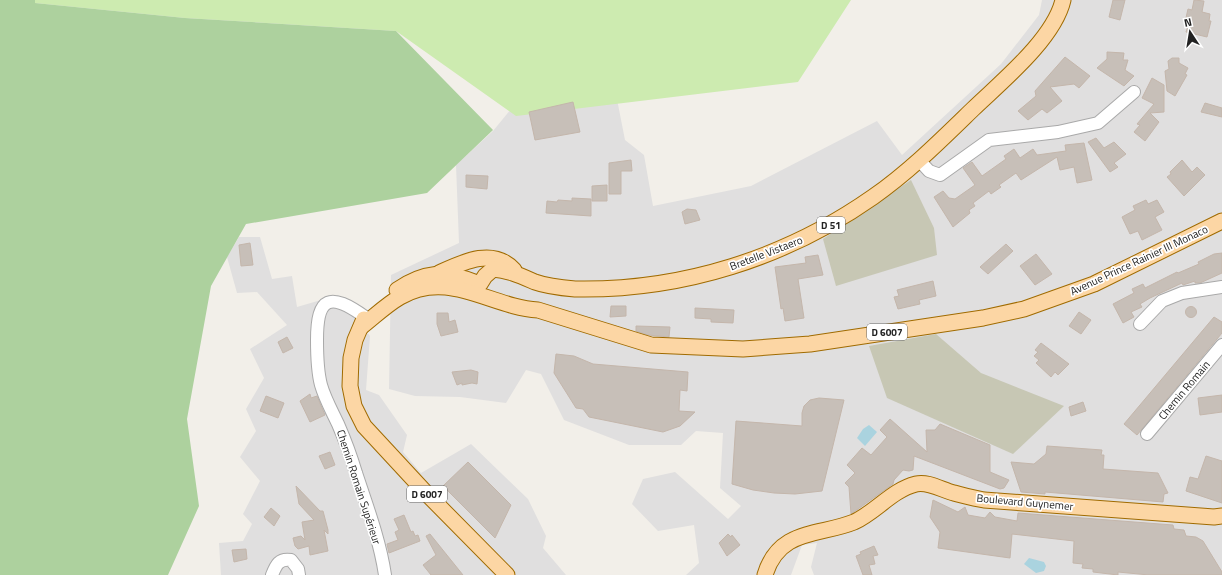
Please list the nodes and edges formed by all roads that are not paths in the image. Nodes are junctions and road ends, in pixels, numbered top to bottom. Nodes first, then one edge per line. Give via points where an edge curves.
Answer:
1 (1063, 0) edge
2 (1134, 92) dead end
3 (919, 160) junction
4 (1222, 221) edge
5 (474, 260) junction
6 (438, 273) junction
7 (518, 274) junction
8 (471, 285) junction
9 (1222, 286) edge
10 (365, 322) junction
11 (1140, 324) dead end
12 (1222, 345) edge
13 (1147, 434) dead end
14 (1222, 516) edge
15 (272, 575) edge
16 (299, 575) edge
17 (385, 575) edge
18 (507, 575) edge
19 (765, 575) edge

1 - 3 main road, Bretelle Vistaero / D 51 via 1060,10 1037,45
2 - 3 street via 1098,123 1058,132 989,140 940,175 929,171
3 - 7 main road, Bretelle Vistaero / D 51 via 875,196 835,223 755,260 713,273 619,288 573,289 536,282
4 - 8 main road, Avenue Prince Rainier III Monaco / D 6007 via 1094,284 1024,309 983,318 810,344 743,349 651,345 538,310 528,303
5 - 6 main road, Bretelle Vistaero / D 51
5 - 7 main road, Bretelle Vistaero / D 51 via 493,257 510,265
5 - 8 main road
6 - 8 main road, Avenue Prince Rainier III Monaco / D 6007 via 452,274
6 - 10 main road, Avenue Prince Rainier III Monaco / D 6007 via 402,286 374,305
7 - 8 main road, Bretelle Vistaero / D 51 via 493,269
8 - 10 main road, Avenue Prince Rainier III Monaco / D 6007 via 460,288 426,288 400,296
9 - 11 street via 1182,293 1162,301
10 - 17 street, Chemin Romain Supérieur via 351,307 339,302 328,303 320,310 317,321 317,367 327,402 348,448 361,486
10 - 18 main road, Avenue Prince Rainier III Monaco / D 6007 via 355,340 351,358 350,386 354,406 368,431
12 - 13 street, Chemin Romain
14 - 19 main road, Boulevard Guynemer via 984,500 931,485 917,484 903,489 853,522 795,538 780,550
15 - 16 street via 278,561 284,559 291,560

